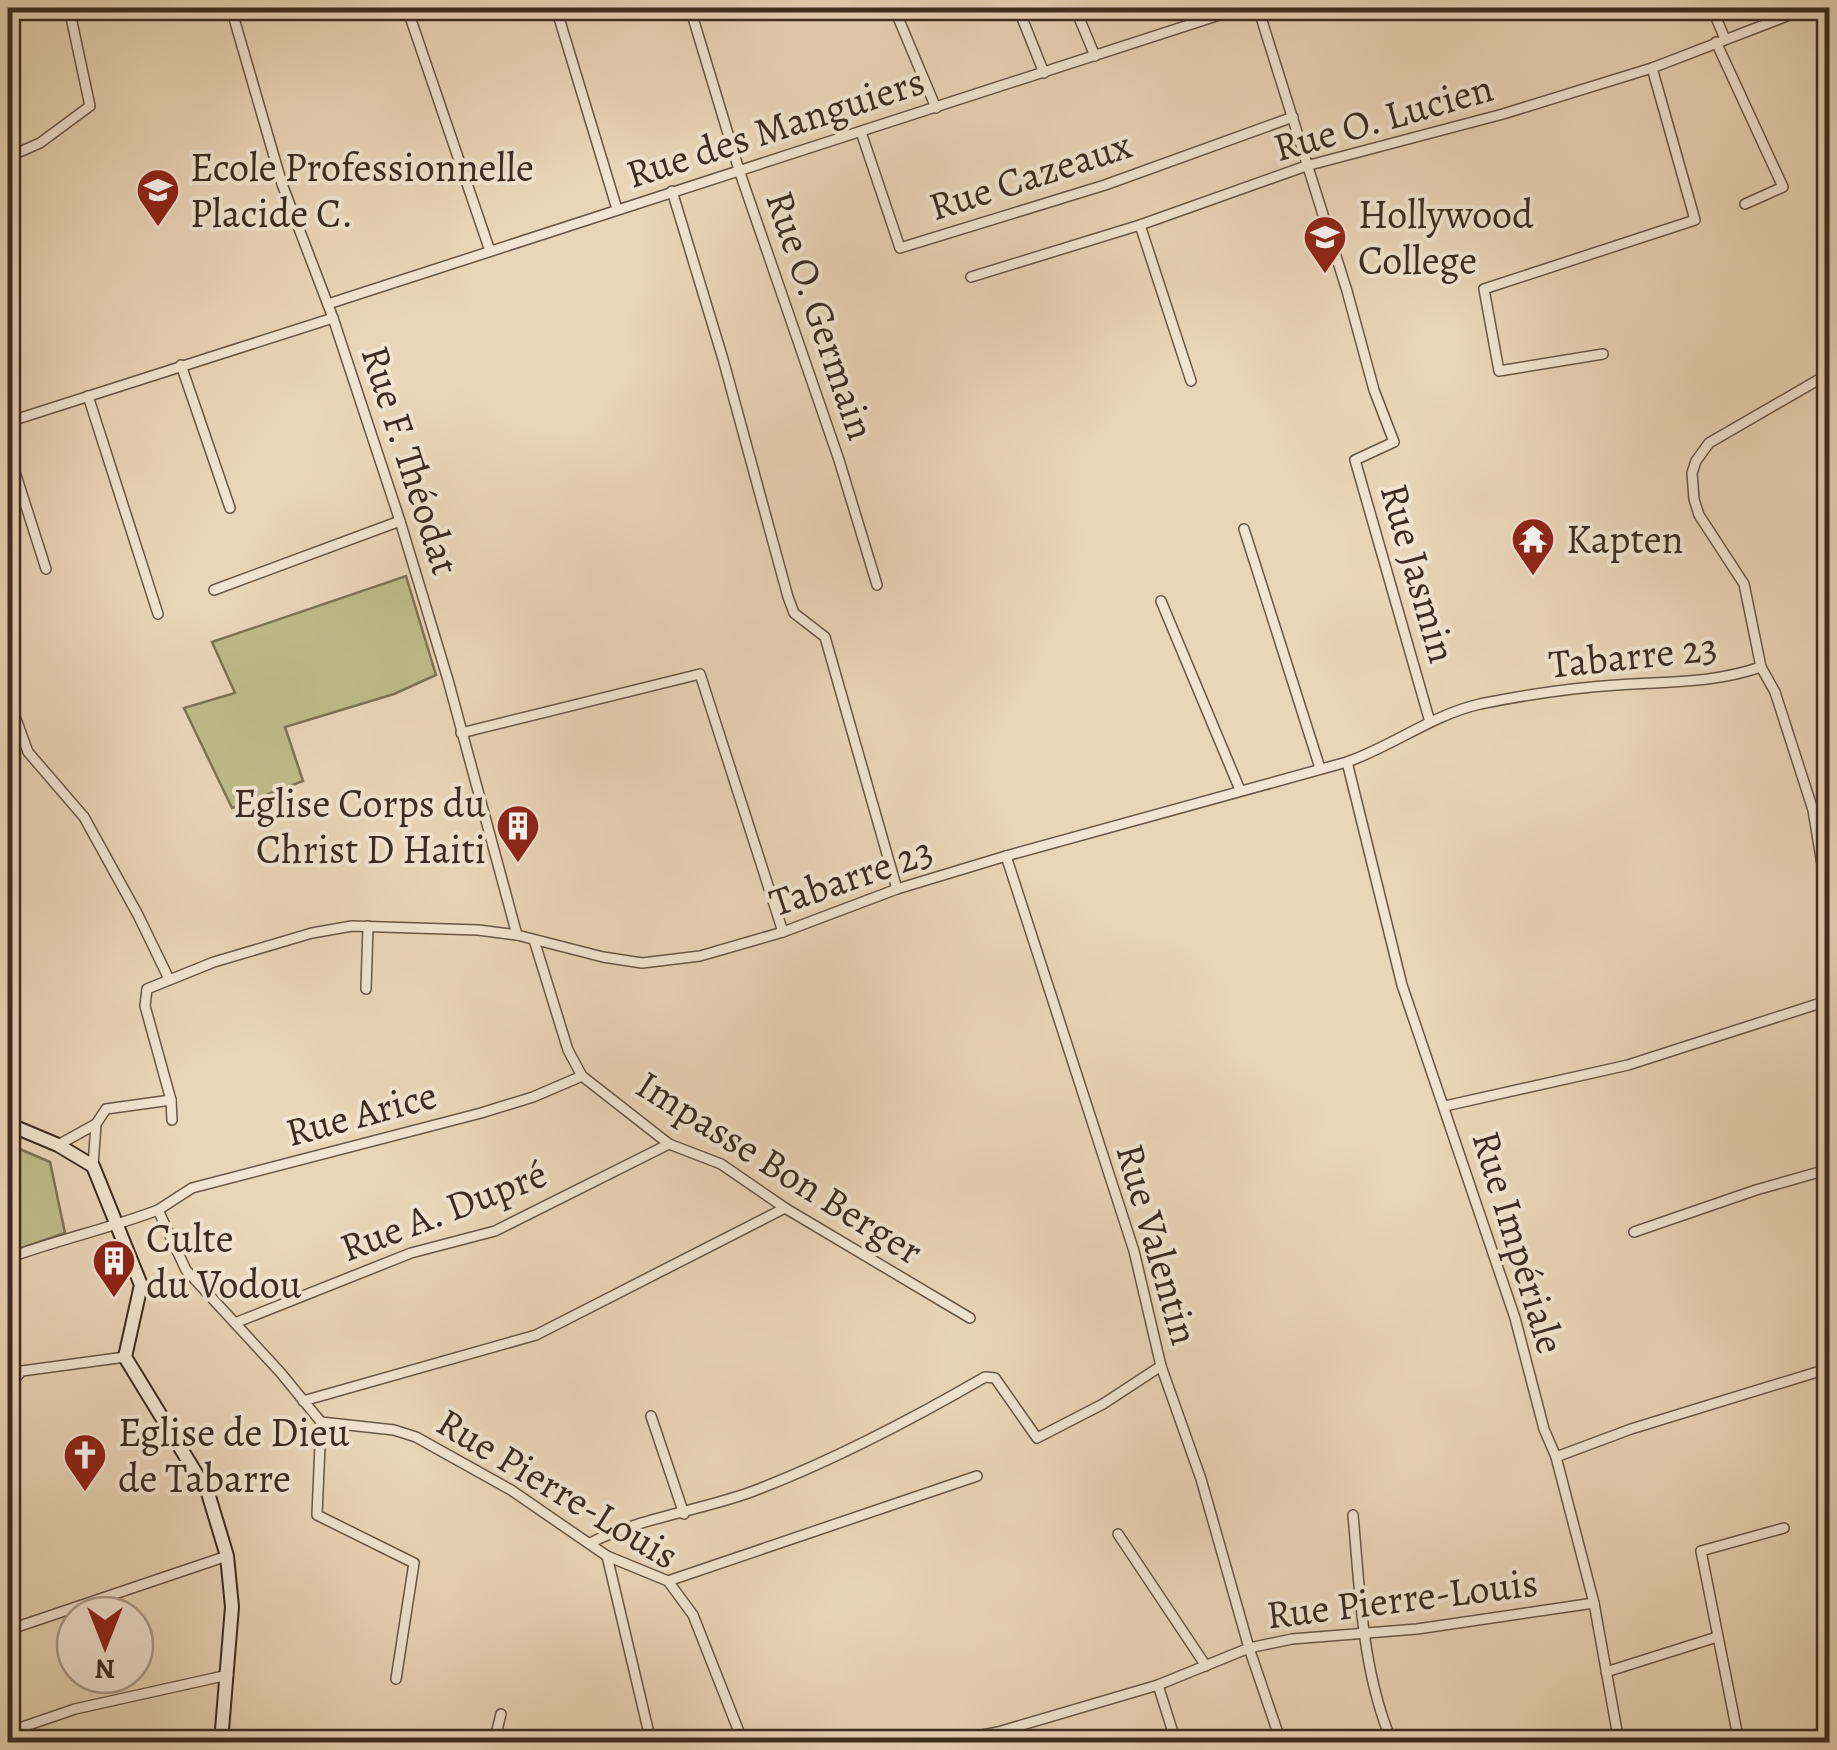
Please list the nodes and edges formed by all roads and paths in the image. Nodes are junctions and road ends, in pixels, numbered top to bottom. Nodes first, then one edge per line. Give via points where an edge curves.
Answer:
1 (70, 8) edge
2 (232, 8) edge
3 (408, 8) edge
4 (556, 8) edge
5 (690, 8) edge
6 (894, 8) edge
7 (1018, 8) edge
8 (1076, 8) edge
9 (1241, 8) edge
10 (1258, 8) edge
11 (1712, 8) edge
12 (1808, 8) edge
13 (1721, 40) junction
14 (1095, 56) junction
15 (1652, 68) junction
16 (1044, 73) junction
17 (936, 108) junction
18 (1292, 117) junction
19 (862, 132) junction
20 (8, 157) edge
21 (1306, 166) junction
22 (739, 170) junction
23 (672, 191) junction
24 (1744, 204) dead end
25 (617, 209) junction
26 (1140, 225) junction
27 (490, 251) junction
28 (971, 278) dead end
29 (328, 304) junction
30 (333, 318) junction
31 (1603, 354) dead end
32 (181, 365) junction
33 (1830, 374) edge
34 (1191, 382) dead end
35 (88, 396) junction
36 (8, 422) edge
37 (8, 450) edge
38 (230, 508) dead end
39 (400, 521) junction
40 (1244, 530) dead end
41 (46, 569) dead end
42 (877, 585) dead end
43 (214, 590) dead end
44 (1162, 601) dead end
45 (158, 614) dead end
46 (1761, 666) junction
47 (8, 696) edge
48 (1430, 722) junction
49 (460, 733) junction
50 (1347, 762) junction
51 (1320, 768) junction
52 (1240, 790) junction
53 (1006, 856) junction
54 (897, 890) junction
55 (1830, 912) edge
56 (368, 926) junction
57 (783, 932) junction
58 (517, 935) junction
59 (534, 940) junction
60 (169, 978) junction
61 (366, 988) dead end
62 (1830, 1000) edge
63 (582, 1076) junction
64 (171, 1100) junction
65 (1445, 1106) junction
66 (172, 1120) dead end
67 (8, 1124) edge
68 (96, 1124) junction
69 (669, 1144) junction
70 (58, 1145) junction
71 (94, 1166) junction
72 (1830, 1169) edge
73 (786, 1208) junction
74 (158, 1210) junction
75 (116, 1226) junction
76 (1634, 1232) dead end
77 (8, 1258) edge
78 (970, 1318) dead end
79 (236, 1323) junction
80 (125, 1357) junction
81 (1160, 1366) junction
82 (1830, 1368) edge
83 (8, 1386) edge
84 (302, 1401) junction
85 (651, 1416) dead end
86 (321, 1422) junction
87 (1556, 1457) junction
88 (978, 1476) dead end
89 (684, 1514) junction
90 (1353, 1516) dead end
91 (1784, 1528) dead end
92 (1118, 1534) dead end
93 (590, 1542) junction
94 (227, 1556) junction
95 (608, 1556) junction
96 (668, 1581) junction
97 (1594, 1602) junction
98 (8, 1630) edge
99 (1365, 1634) junction
100 (1717, 1638) junction
101 (1249, 1648) junction
102 (1206, 1666) junction
103 (1606, 1672) junction
104 (228, 1676) junction
105 (396, 1679) dead end
106 (1158, 1684) junction
107 (501, 1714) dead end
108 (8, 1732) edge
109 (957, 1741) edge
110 (221, 1742) edge
111 (494, 1742) edge
112 (651, 1742) edge
113 (743, 1742) edge
114 (873, 1742) edge
115 (1176, 1742) edge
116 (1283, 1742) edge
117 (1296, 1742) edge
118 (1392, 1742) edge
119 (1619, 1742) edge
120 (1739, 1742) edge

1 - 20 street via 90,106 40,143
2 - 29 street, Rue F. Théodat via 282,184
3 - 27 street
4 - 25 street
5 - 22 street, Rue O. Germain
6 - 17 street
7 - 16 street
8 - 14 street
9 - 14 street, Rue des Manguiers
10 - 18 street, Rue Jasmin
11 - 13 street
12 - 13 street, Rue O. Lucien
13 - 15 street, Rue O. Lucien
13 - 24 street via 1783,188
14 - 16 street, Rue des Manguiers
15 - 21 street, Rue O. Lucien
15 - 31 street via 1695,220 1484,289 1499,371
16 - 17 street, Rue des Manguiers
17 - 19 street, Rue des Manguiers
18 - 19 street, Rue Cazeaux via 900,248
18 - 21 street, Rue Jasmin
19 - 22 street, Rue des Manguiers
21 - 26 street, Rue O. Lucien
21 - 48 street, Rue Jasmin via 1394,442 1355,460
22 - 23 street, Rue des Manguiers
22 - 42 street, Rue O. Germain
23 - 25 street, Rue des Manguiers
23 - 54 street via 788,596 794,612 826,637
25 - 27 street, Rue des Manguiers
26 - 28 street, Rue O. Lucien
26 - 34 street
27 - 29 street, Rue des Manguiers
29 - 30 street, Rue F. Théodat
30 - 32 street
30 - 39 street, Rue F. Théodat
32 - 35 street
32 - 38 street
33 - 46 street via 1710,444 1692,473 1700,514 1744,584
35 - 36 street
35 - 45 street
37 - 41 street
39 - 43 street
39 - 49 street, Rue F. Théodat
40 - 51 street
44 - 52 street
46 - 48 street, Tabarre 23 via 1700,682 1616,685 1493,702
46 - 55 street via 1776,692 1813,810
47 - 60 street via 28,752 84,818
48 - 50 street, Tabarre 23
49 - 57 street via 700,674
49 - 58 street, Rue F. Théodat
50 - 51 street, Tabarre 23
50 - 65 street, Rue Impériale via 1402,985
51 - 52 street, Tabarre 23
52 - 53 street, Tabarre 23
53 - 54 street, Tabarre 23
53 - 81 street, Rue Valentin via 1134,1251
54 - 57 street, Tabarre 23
56 - 58 street, Tabarre 23
56 - 60 street, Tabarre 23 via 312,933
56 - 61 street
57 - 59 street, Tabarre 23 via 700,956 642,963
58 - 59 street, Tabarre 23
59 - 63 street, Impasse Bon Berger
60 - 64 street via 144,996
62 - 65 street via 1628,1064
63 - 69 street, Impasse Bon Berger
63 - 74 street, Rue Arice via 481,1112 192,1188
64 - 66 street
64 - 68 street via 116,1106
65 - 87 street, Rue Impériale
67 - 70 street
68 - 70 street
68 - 71 street
69 - 73 street, Impasse Bon Berger via 720,1164
69 - 79 street, Rue A. Dupré via 494,1231 411,1253
70 - 71 street
71 - 75 street
72 - 76 street
73 - 78 street, Impasse Bon Berger
73 - 84 street via 536,1335
74 - 75 street
74 - 79 street via 186,1270
75 - 77 street
75 - 80 street via 141,1280
79 - 84 street
80 - 83 street via 22,1371
80 - 94 street via 202,1481
81 - 89 street via 1037,1438 995,1378 985,1378 881,1437
81 - 101 street, Rue Valentin via 1201,1479
82 - 87 street
84 - 86 street
85 - 89 street
86 - 93 street, Rue Pierre-Louis via 416,1437
86 - 105 street via 317,1514 414,1563
87 - 97 street, Rue Impériale
88 - 96 street
89 - 93 street
90 - 99 street
91 - 100 street via 1701,1549
92 - 102 street
93 - 95 street, Rue Pierre-Louis
94 - 98 street
94 - 104 street
95 - 96 street, Rue Pierre-Louis
95 - 112 street
96 - 113 street, Rue Pierre-Louis via 693,1614
97 - 99 street, Rue Pierre-Louis
97 - 103 street, Rue Impériale
99 - 101 street, Rue Pierre-Louis
99 - 118 street
100 - 103 street
100 - 120 street
101 - 102 street, Rue Pierre-Louis
101 - 116 street, Rue Valentin
102 - 106 street, Rue Pierre-Louis
103 - 119 street, Rue Impériale
104 - 108 street via 75,1709
104 - 110 street
106 - 109 street, Rue Pierre-Louis
106 - 115 street
107 - 111 street
109 - 114 street, Rue Pierre-Louis via 910,1736
116 - 117 street

